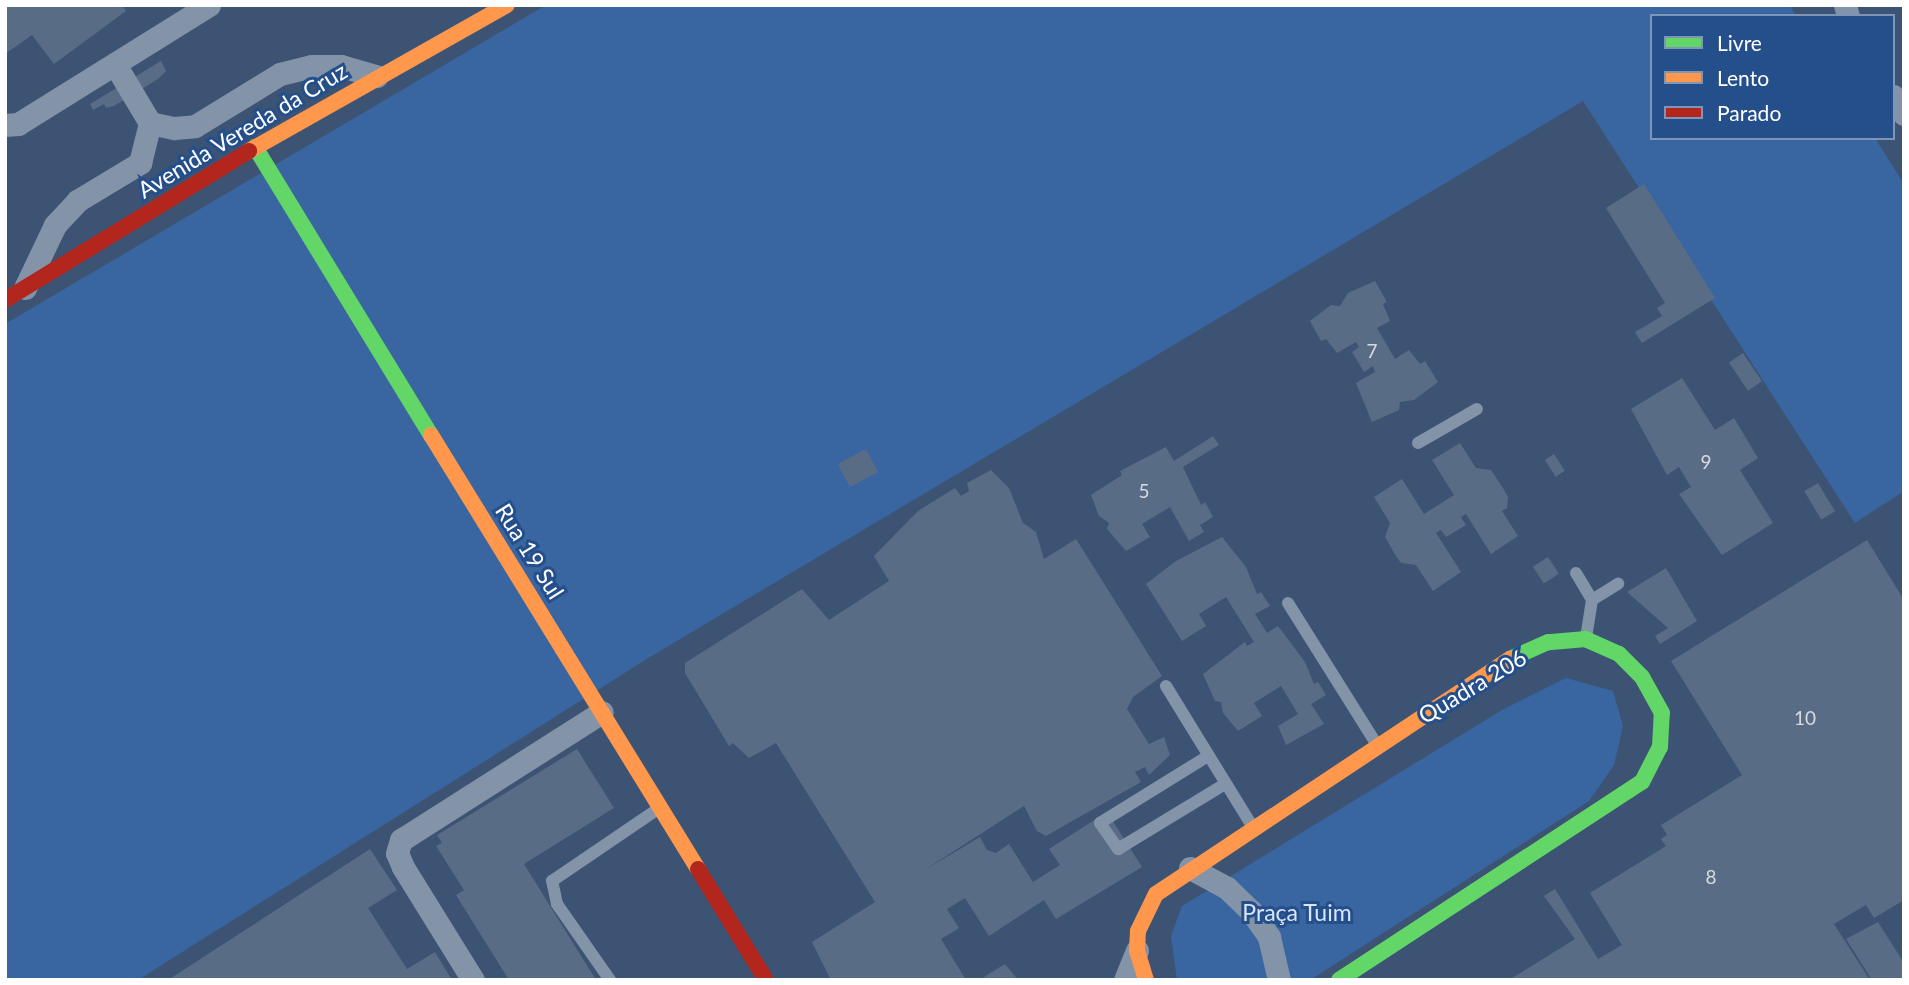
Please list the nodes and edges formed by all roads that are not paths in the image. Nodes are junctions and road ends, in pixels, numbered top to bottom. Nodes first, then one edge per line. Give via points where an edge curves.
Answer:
1 (209, 5) edge
2 (507, 5) edge
3 (116, 66) junction
4 (376, 76) junction
5 (150, 123) junction
6 (5, 125) edge
7 (255, 147) junction
8 (15, 295) edge
9 (1477, 409) dead end
10 (1418, 443) dead end
11 (1576, 573) dead end
12 (1618, 584) dead end
13 (1592, 600) junction
14 (1289, 603) dead end
15 (1586, 639) junction
16 (1166, 686) dead end
17 (602, 712) junction
18 (1377, 745) junction
19 (1208, 756) junction
20 (1225, 784) junction
21 (660, 807) junction
22 (1252, 827) junction
23 (1190, 868) junction
24 (1137, 950) junction
25 (473, 980) edge
26 (610, 980) edge
27 (766, 980) edge
28 (1125, 980) edge
29 (1146, 980) edge
30 (1279, 980) edge
31 (1339, 980) edge

1 - 3 street
2 - 4 street, Avenida Vereda da Cruz
3 - 5 street
3 - 6 street via 18,124
4 - 5 street via 341,66 313,66 280,74 195,126
4 - 7 street, Avenida Vereda da Cruz
5 - 8 street via 140,163 77,201
7 - 8 street, Avenida Vereda da Cruz
7 - 17 street, Rua 19 Sul
9 - 10 lane
11 - 13 lane
12 - 13 lane
13 - 15 lane
14 - 18 lane
15 - 18 street, Quadra 206 via 1548,642 1508,660
15 - 31 street, Quadra 206 via 1619,654 1642,677 1661,713 1660,747 1642,782
16 - 19 lane
17 - 21 street, Rua 19 Sul
17 - 25 street via 401,840 397,853 403,867
18 - 22 street, Quadra 206
19 - 20 lane
19 - 20 lane via 1100,822 1118,849
20 - 22 lane
21 - 26 lane via 552,881 557,904
21 - 27 street, Rua 19 Sul
22 - 23 street, Quadra 206
23 - 24 street, Quadra 206 via 1156,894 1138,931
23 - 30 street via 1227,888 1251,911 1269,937
24 - 28 street, Quadra 206
24 - 29 street

